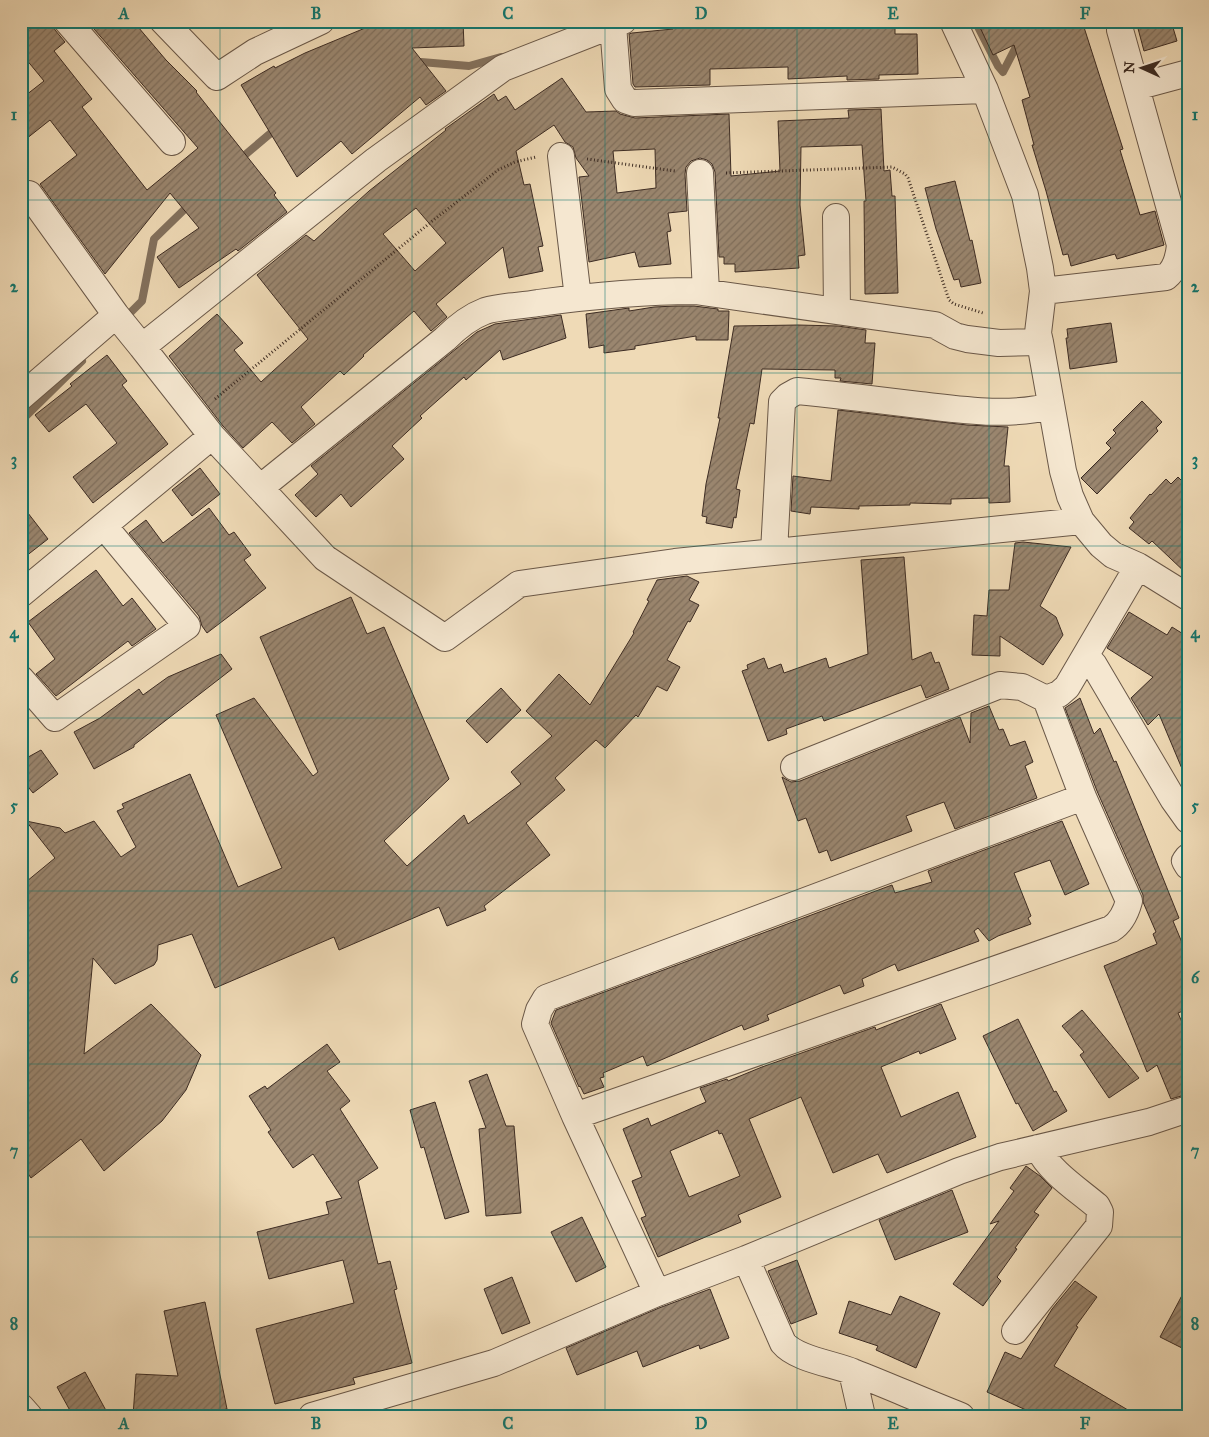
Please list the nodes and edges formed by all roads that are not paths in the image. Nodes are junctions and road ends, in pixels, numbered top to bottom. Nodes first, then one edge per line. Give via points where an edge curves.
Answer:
1 (67, 21) edge
2 (321, 21) edge
3 (953, 21) edge
4 (167, 23) edge
5 (618, 23) edge
6 (1120, 30) dead end
7 (1188, 73) edge
8 (1136, 87) junction
9 (985, 90) junction
10 (172, 142) dead end
11 (560, 156) dead end
12 (700, 173) dead end
13 (29, 194) dead end
14 (836, 218) dead end
15 (1043, 291) junction
16 (706, 292) junction
17 (578, 298) junction
18 (837, 311) junction
19 (116, 315) junction
20 (1040, 342) junction
21 (142, 347) junction
22 (21, 397) edge
23 (1052, 406) junction
24 (212, 436) junction
25 (260, 488) junction
26 (1081, 521) junction
27 (104, 526) junction
28 (774, 552) junction
29 (1138, 566) junction
30 (21, 594) edge
31 (1188, 597) edge
32 (1086, 656) junction
33 (21, 679) edge
34 (1046, 699) junction
35 (794, 767) dead end
36 (1082, 797) junction
37 (1188, 820) edge
38 (1188, 857) edge
39 (1188, 866) edge
40 (1188, 1109) edge
41 (575, 1116) junction
42 (1038, 1148) junction
43 (746, 1259) junction
44 (657, 1293) junction
45 (1015, 1330) dead end
46 (852, 1372) junction
47 (21, 1406) edge
48 (29, 1416) edge
49 (312, 1416) edge
50 (862, 1416) edge
51 (960, 1416) edge

1 - 10 street
2 - 4 street via 255,52 217,77
3 - 9 street
5 - 9 street via 618,89 625,100 634,103
5 - 21 street via 503,68 376,160
6 - 8 street
7 - 8 street
8 - 15 street via 1180,245 1179,255 1166,277
9 - 15 street via 1025,195
11 - 17 street
12 - 16 street
13 - 19 street
14 - 18 street
15 - 20 street via 1038,333
16 - 17 street via 660,291
16 - 18 street
17 - 25 street via 486,311 471,317
18 - 20 street via 935,325 955,336 983,342
19 - 21 street
19 - 22 street
20 - 23 street
21 - 24 street
23 - 26 street via 1063,472
23 - 28 street via 1032,411 970,411 797,391 782,402
24 - 25 street
24 - 27 street
25 - 28 street via 325,558 445,638 519,584
26 - 28 street
26 - 29 street via 1113,555
27 - 30 street
27 - 33 street via 187,626 54,718
29 - 31 street
29 - 32 street
32 - 34 street via 1067,687
32 - 37 street
34 - 35 street via 1022,687 1000,685
34 - 36 street
36 - 41 street via 546,998 535,1024
36 - 41 street via 1129,901 1118,925
38 - 39 street via 1185,861
40 - 42 street via 1149,1122
41 - 44 street
42 - 43 street via 958,1171
42 - 45 street via 1052,1168 1100,1212 1098,1226
43 - 44 street
43 - 46 street via 787,1349
44 - 49 street via 494,1362
46 - 50 street
46 - 51 street
47 - 48 street

